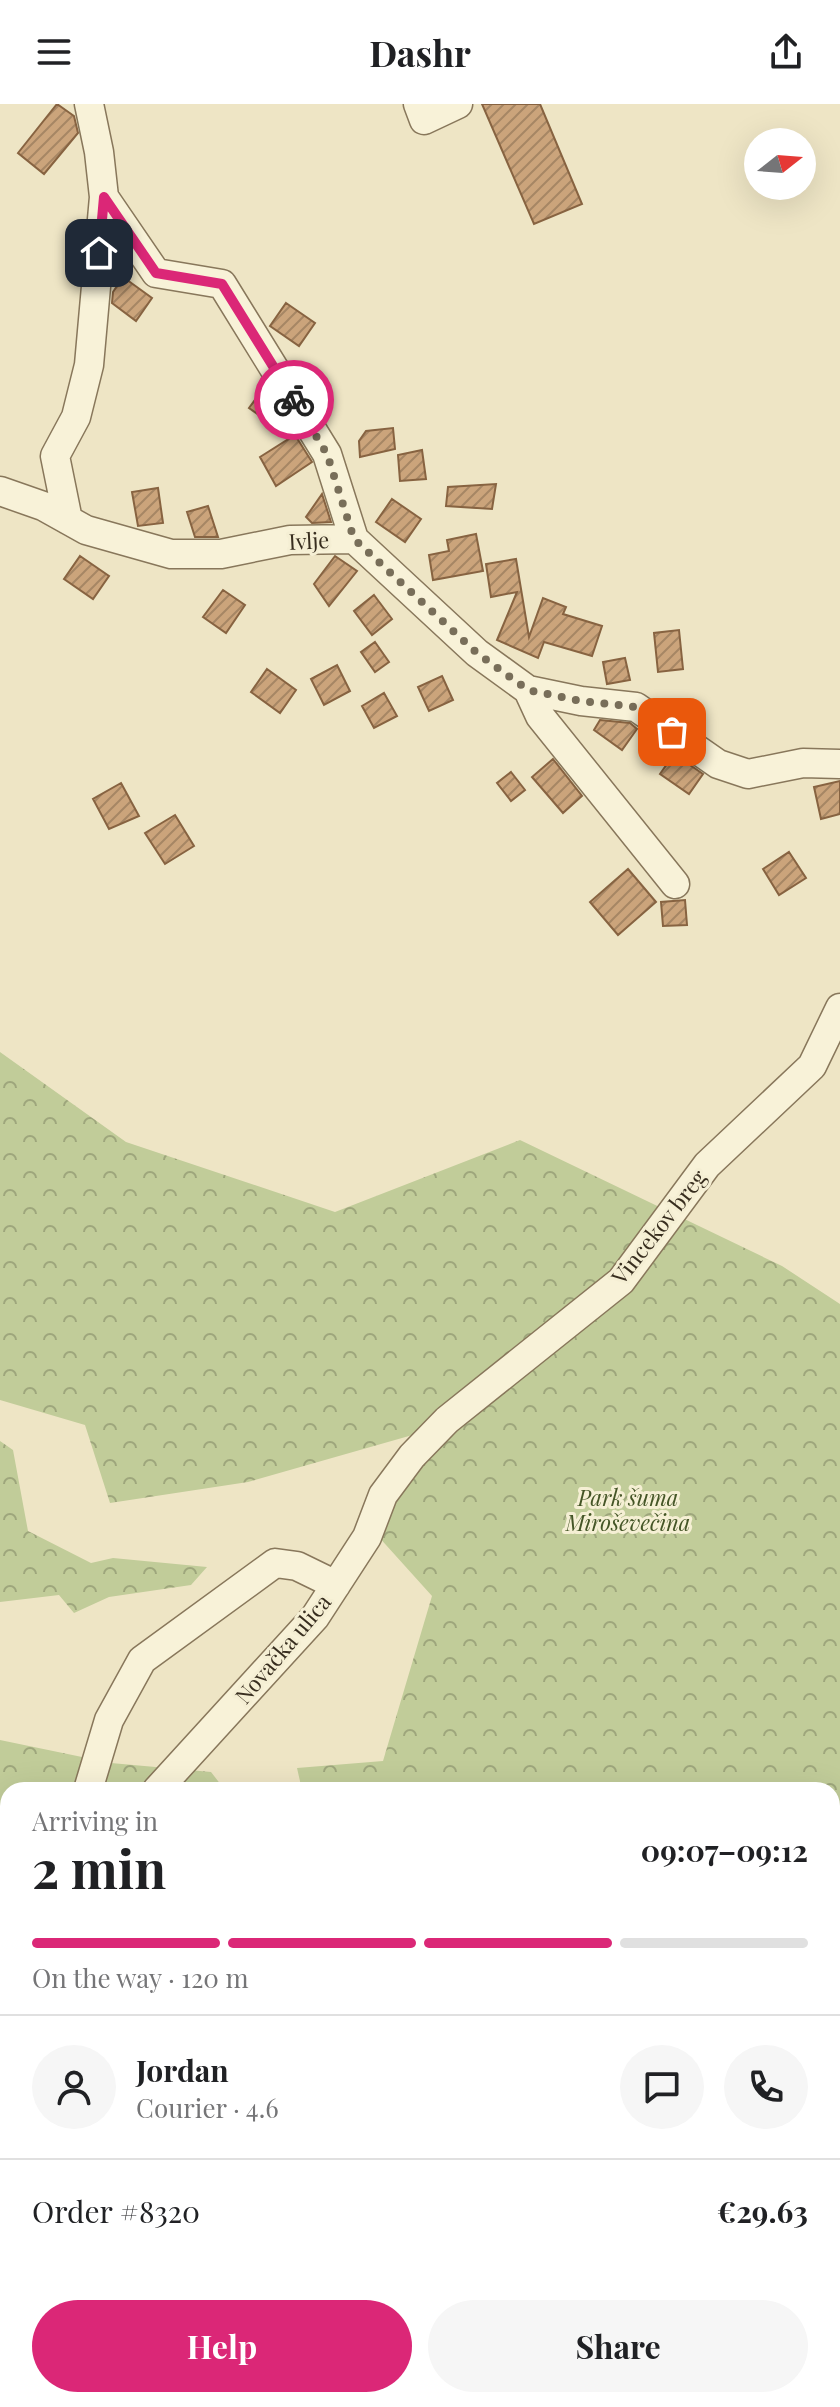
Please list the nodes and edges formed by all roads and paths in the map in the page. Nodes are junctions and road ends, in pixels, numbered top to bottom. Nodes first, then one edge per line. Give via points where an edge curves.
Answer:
1 (89, 104) edge
2 (418, 104) edge
3 (458, 104) edge
4 (104, 197) junction
5 (0, 491) edge
6 (68, 520) junction
7 (354, 539) junction
8 (528, 690) junction
9 (840, 764) edge
10 (675, 884) dead end
11 (840, 1008) edge
12 (447, 1420) joint
13 (336, 1585) junction
14 (90, 1782) edge
15 (164, 1782) edge

1 - 4 street
2 - 3 street via 424,120
4 - 6 street via 89,365 76,417 55,456
4 - 7 street via 156,273 222,284 327,454
5 - 6 street, Ivlje
6 - 7 street, Ivlje via 171,554 221,554 290,540
7 - 8 street, Ivlje via 477,653
8 - 9 street, Ivlje via 636,707 718,764 748,774 803,763
8 - 10 street via 540,716
11 - 12 street, Vincekov breg via 812,1066 707,1165 621,1281
12 - 13 street, Novačka ulica via 383,1495 367,1537
13 - 14 street via 297,1566 275,1563 142,1660 109,1720
13 - 15 street, Novačka ulica via 315,1617

